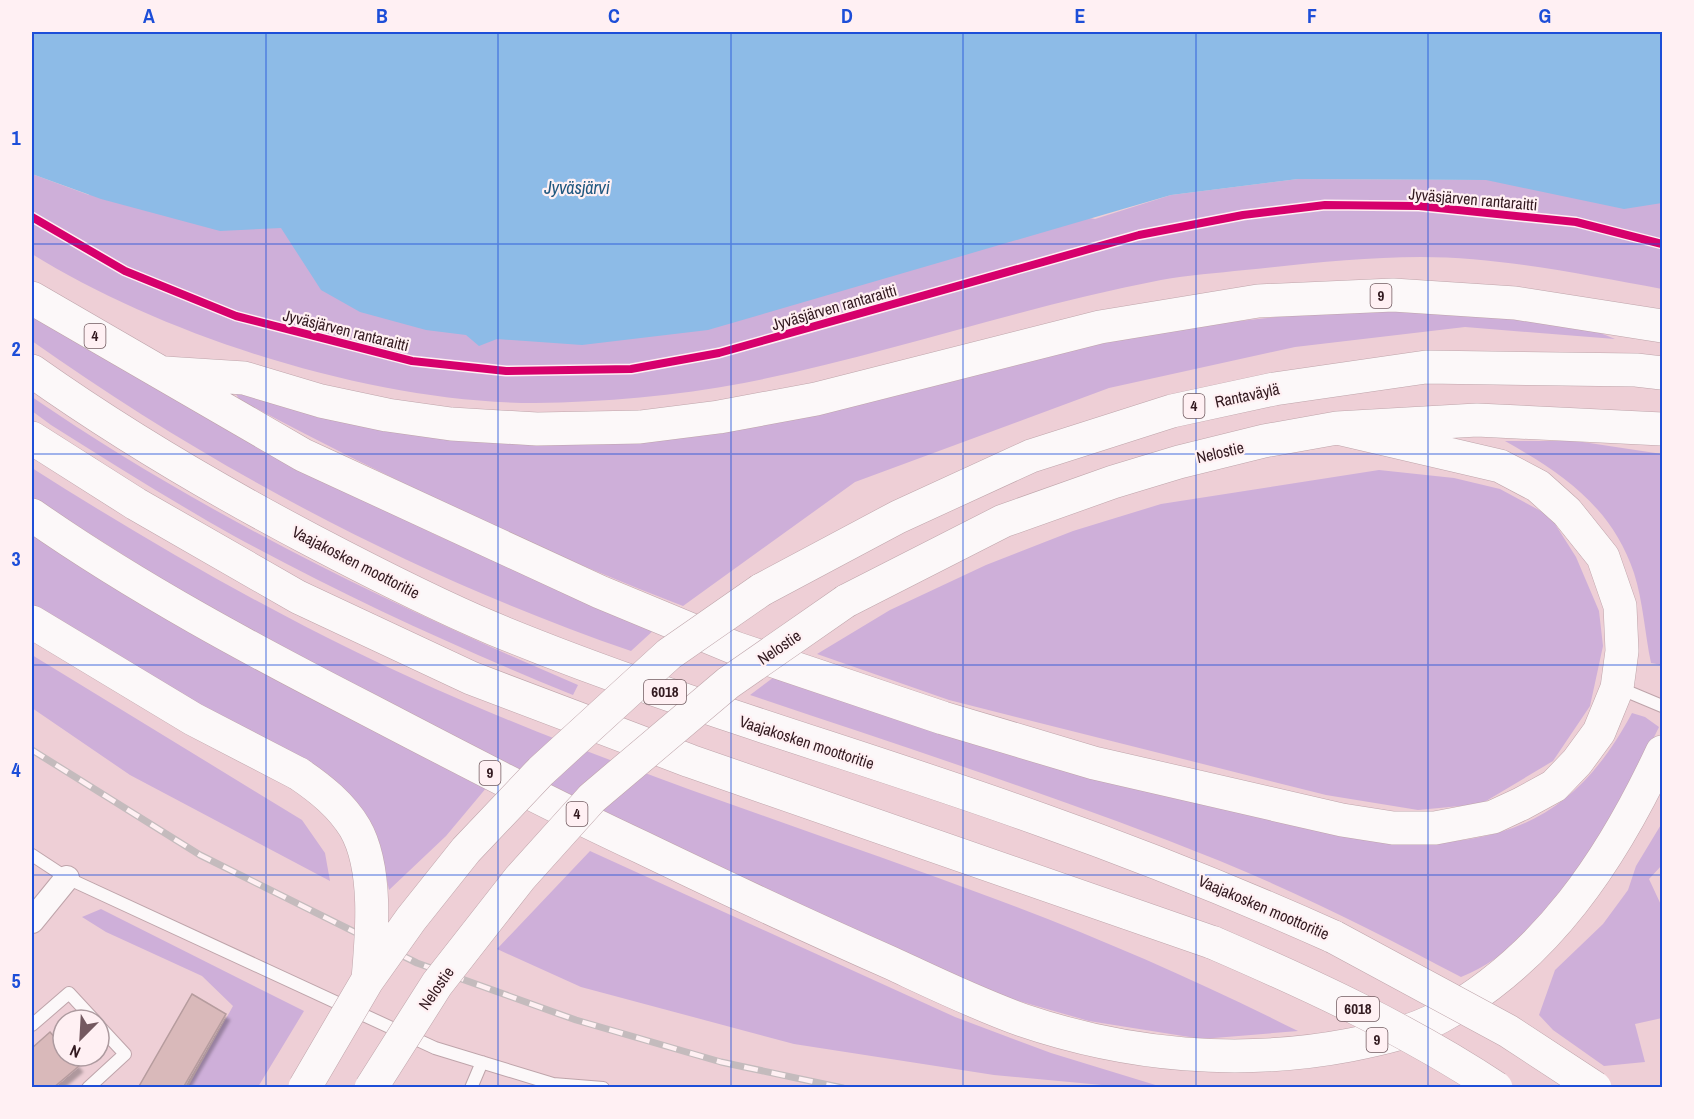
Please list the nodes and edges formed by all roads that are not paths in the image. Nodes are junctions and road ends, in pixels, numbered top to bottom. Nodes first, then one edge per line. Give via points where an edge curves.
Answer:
1 (32, 298) edge
2 (1662, 326) edge
3 (32, 371) edge
4 (160, 372) junction
5 (1662, 373) edge
6 (1337, 428) junction
7 (1662, 429) edge
8 (32, 438) edge
9 (32, 515) edge
10 (32, 622) edge
11 (1617, 688) junction
12 (1662, 706) edge
13 (1662, 752) edge
14 (32, 855) edge
15 (68, 878) junction
16 (32, 921) edge
17 (367, 981) junction
18 (52, 1008) edge
19 (83, 1008) edge
20 (51, 1009) edge
21 (32, 1025) edge
22 (111, 1039) edge
23 (482, 1062) junction
24 (111, 1067) edge
25 (110, 1068) edge
26 (305, 1087) edge
27 (88, 1088) edge
28 (371, 1088) edge
29 (471, 1088) edge
30 (603, 1088) edge
31 (1496, 1088) edge
32 (1595, 1088) edge

1 - 4 highway, 4
2 - 4 highway, 9 via 1515,303 1393,295 1258,302 1100,327 816,399 639,427 537,429 451,424 321,401 244,378
3 - 32 highway, Vaajakosken moottoritie / 6018, bridge via 256,511 493,629 729,716 1040,819 1209,882 1334,937 1508,1031
4 - 11 highway, 4 via 303,455 600,592 735,648 943,718 1094,763 1342,820 1394,828 1435,828 1493,817 1521,804 1554,786 1577,762 1599,732
5 - 17 highway, Rantaväylä / 4, bridge via 1426,367 1274,389 1172,411 1030,456 898,517 761,590 669,654 541,771 466,850
6 - 7 highway via 1477,420
6 - 11 highway, 4 via 1500,466 1538,486 1567,512 1603,557 1620,606 1622,651
6 - 28 highway, Nelostie / 4, bridge via 1264,441 1113,482 1003,521 846,601 728,682 592,798 520,878 437,984
8 - 31 highway, 6018, bridge via 136,504 298,597 471,678 690,761 1214,943 1310,984
9 - 13 highway, 9 via 268,658 549,804 783,915 1021,1020 1147,1050 1224,1058 1277,1056 1383,1038 1439,1018 1535,947 1572,906 1635,811
10 - 17 highway, 4, bridge via 193,719 299,774 341,809 356,830 364,854 372,918
11 - 12 lane
14 - 15 lane
15 - 16 street
15 - 23 lane via 435,1048
17 - 26 highway, 4, bridge
18 - 19 lane via 69,993
20 - 21 lane
22 - 24 lane via 125,1054
23 - 29 lane
23 - 30 lane via 553,1084
25 - 27 lane

